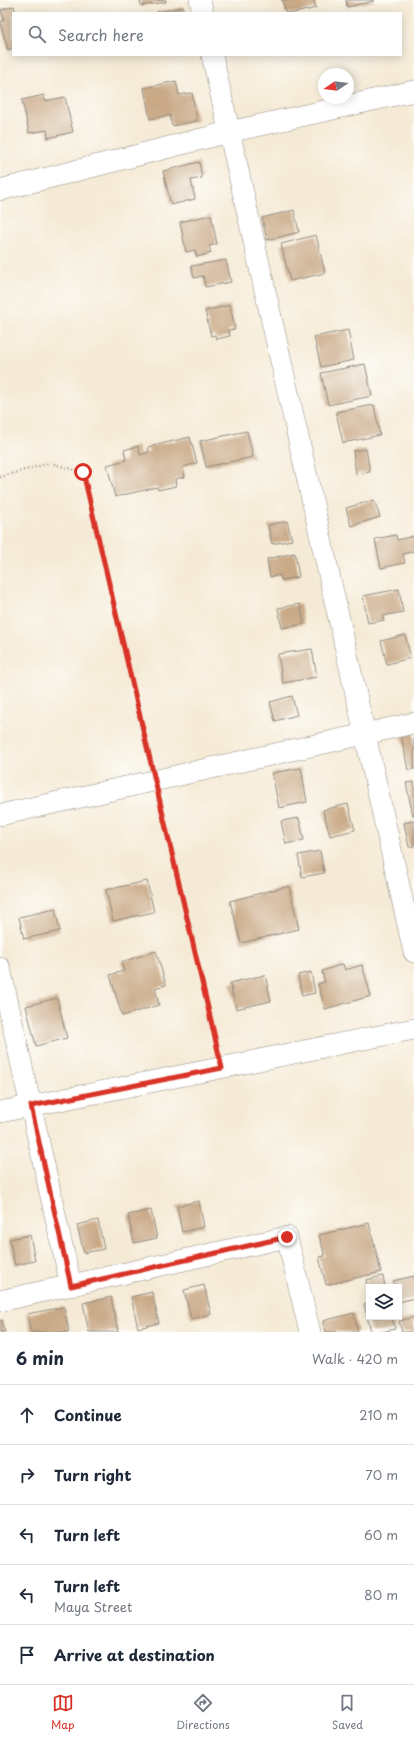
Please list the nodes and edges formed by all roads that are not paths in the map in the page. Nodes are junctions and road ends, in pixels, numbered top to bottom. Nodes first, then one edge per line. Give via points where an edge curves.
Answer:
1 (200, 0) edge
2 (202, 12) edge
3 (212, 56) edge
4 (414, 91) edge
5 (229, 132) junction
6 (0, 190) edge
7 (414, 723) edge
8 (365, 734) junction
9 (0, 815) edge
10 (414, 952) edge
11 (0, 968) edge
12 (414, 1029) edge
13 (31, 1106) junction
14 (0, 1112) edge
15 (71, 1286) junction
16 (0, 1301) edge
17 (310, 1332) edge

1 - 2 street
3 - 5 street
4 - 5 street
5 - 6 street
5 - 8 street
7 - 8 street
8 - 9 street
8 - 10 street
11 - 13 street
12 - 13 street
13 - 14 street
13 - 15 street
15 - 16 street
15 - 17 street via 287,1237

